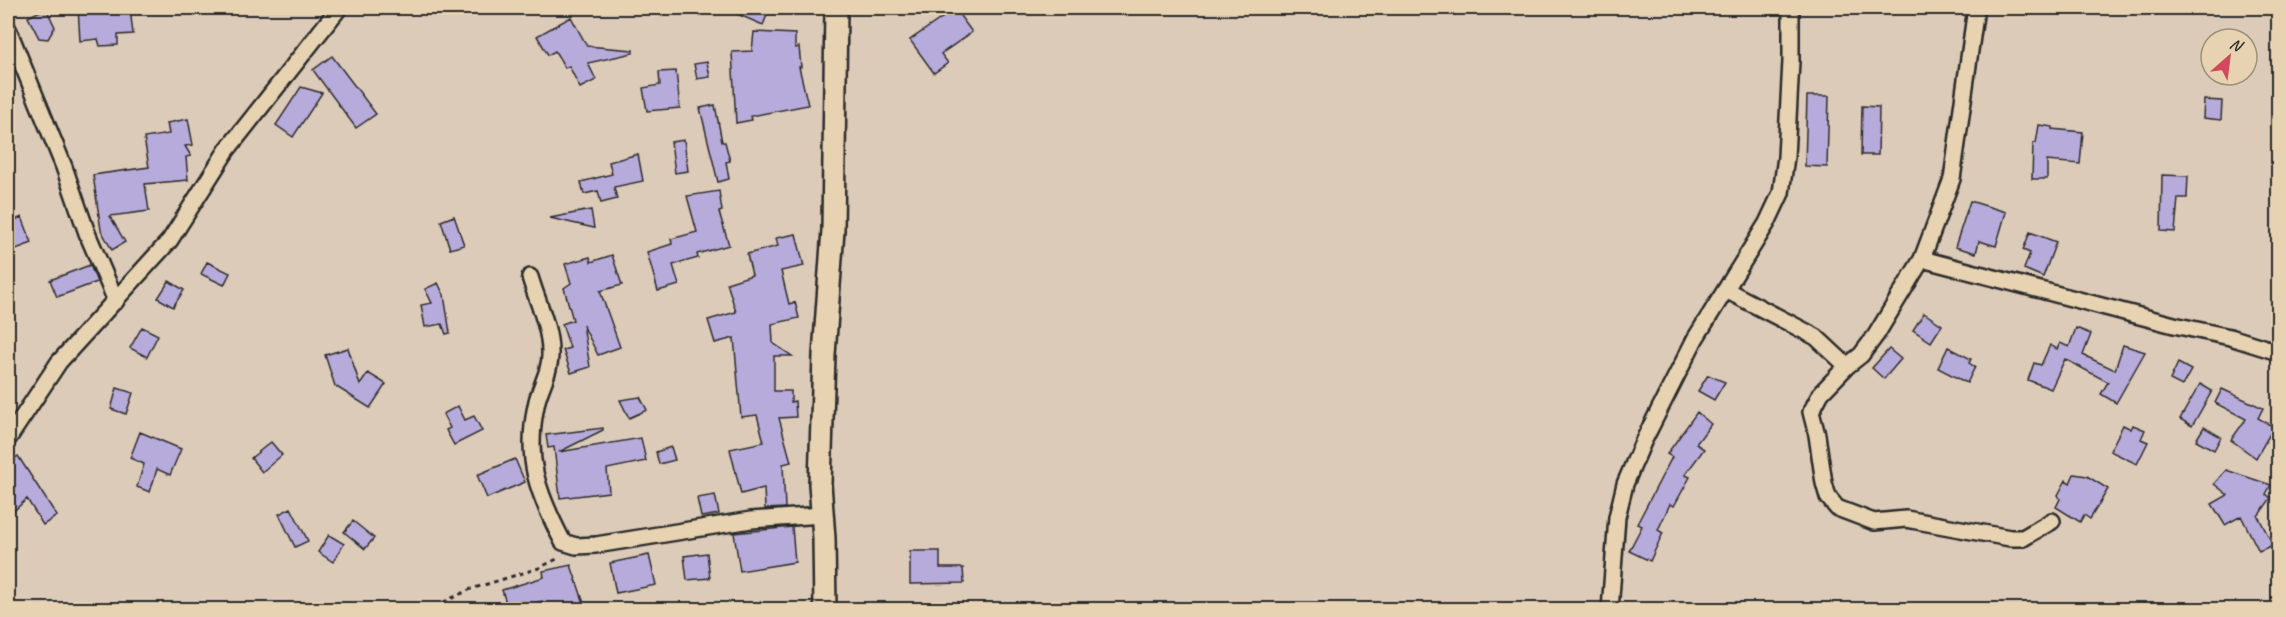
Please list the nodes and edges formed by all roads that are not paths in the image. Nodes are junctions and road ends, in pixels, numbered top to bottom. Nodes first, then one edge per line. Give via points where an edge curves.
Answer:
1 (339, 8) edge
2 (836, 8) edge
3 (1791, 8) edge
4 (1976, 8) edge
5 (8, 29) edge
6 (1922, 258) junction
7 (530, 277) dead end
8 (1726, 290) junction
9 (116, 301) junction
10 (2278, 352) edge
11 (1847, 366) junction
12 (8, 439) edge
13 (822, 515) junction
14 (2052, 520) dead end
15 (825, 609) edge
16 (1610, 609) edge

1 - 9 street via 227,150 170,240
2 - 13 main road via 833,230 824,355
3 - 8 street via 1786,157 1781,193
4 - 6 street via 1952,179
5 - 9 street
6 - 10 street
6 - 11 street via 1876,335
7 - 13 street via 550,353 536,410 533,472 544,507 563,542 596,545 751,520
8 - 11 street via 1816,337
8 - 16 street via 1695,339 1625,484 1617,517
9 - 12 street via 59,362
11 - 14 street via 1821,393 1811,412 1824,483 1837,508 1874,522 1906,519 2010,538 2023,538
13 - 15 main road

